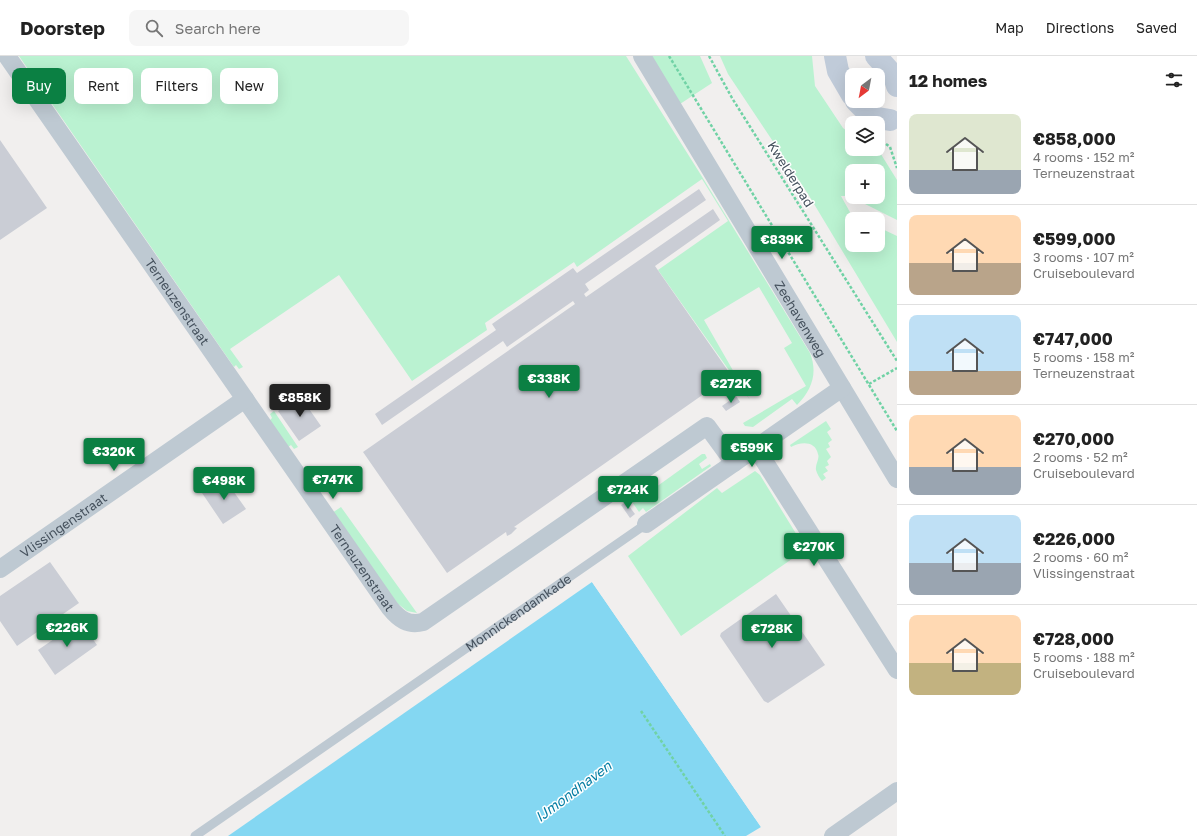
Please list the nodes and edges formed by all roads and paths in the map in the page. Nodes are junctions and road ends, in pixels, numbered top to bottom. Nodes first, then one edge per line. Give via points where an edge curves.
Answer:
1 (7, 56) edge
2 (642, 56) edge
3 (669, 56) edge
4 (710, 56) edge
5 (835, 56) edge
6 (876, 56) edge
7 (845, 83) edge
8 (897, 86) edge
9 (863, 108) edge
10 (895, 121) edge
11 (885, 143) edge
12 (897, 168) edge
13 (897, 361) edge
14 (897, 368) edge
15 (869, 384) junction
16 (842, 388) junction
17 (245, 399) junction
18 (885, 410) junction
19 (863, 423) junction
20 (897, 430) edge
21 (756, 448) junction
22 (734, 463) junction
23 (897, 479) edge
24 (646, 524) joint
25 (0, 569) edge
26 (897, 670) edge
27 (641, 711) dead end
28 (897, 791) edge
29 (855, 828) edge
30 (195, 836) edge
31 (725, 836) edge
32 (833, 836) edge

1 - 17 street, Terneuzenstraat
2 - 16 street, Zeehavenweg
3 - 15 path
4 - 13 path, Kwelderpad via 749,125
5 - 7 street via 838,71
6 - 8 street via 894,76
9 - 10 street via 872,117
11 - 12 path via 890,147
14 - 15 path
15 - 18 path
16 - 19 street, Zeehavenweg
16 - 21 street, Monnickendamkade
17 - 22 street, Terneuzenstraat via 396,616 415,624 429,617 706,426
17 - 25 street, Vlissingenstraat
18 - 19 path
18 - 20 path
19 - 23 street, Zeehavenweg
21 - 22 street, Monnickendamkade
21 - 26 street
22 - 24 street, Monnickendamkade
24 - 30 lane, Monnickendamkade
27 - 31 path
28 - 29 street
29 - 32 street

